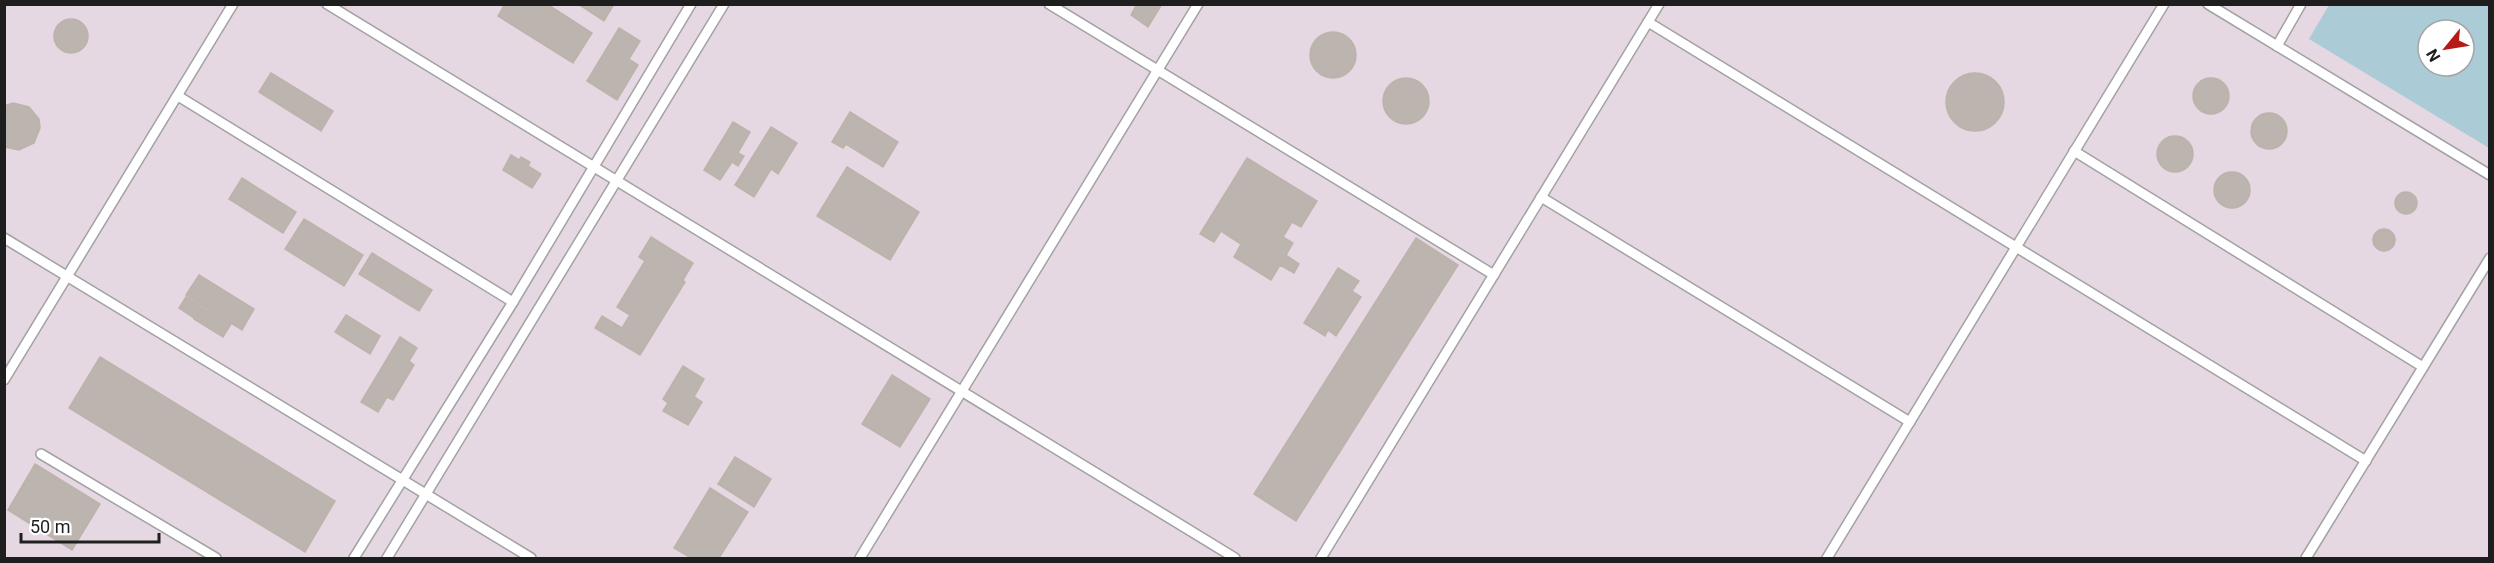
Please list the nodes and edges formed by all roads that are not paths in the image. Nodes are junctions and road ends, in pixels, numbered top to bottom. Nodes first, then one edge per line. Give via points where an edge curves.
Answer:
1 (233, 4) edge
2 (327, 4) edge
3 (692, 4) edge
4 (724, 4) edge
5 (1049, 4) edge
6 (1198, 4) edge
7 (1659, 4) edge
8 (2164, 4) edge
9 (2208, 4) edge
10 (2301, 4) edge
11 (1648, 22) junction
12 (2277, 46) junction
13 (1157, 70) junction
14 (178, 96) junction
15 (2074, 151) junction
16 (593, 167) junction
17 (2490, 174) edge
18 (616, 181) junction
19 (1541, 197) junction
20 (4, 238) edge
21 (2016, 247) junction
22 (2490, 258) edge
23 (1494, 275) junction
24 (68, 277) junction
25 (513, 302) junction
26 (2423, 366) junction
27 (4, 380) edge
28 (962, 392) junction
29 (1910, 422) junction
30 (41, 454) dead end
31 (2366, 461) junction
32 (402, 480) junction
33 (425, 494) junction
34 (216, 558) edge
35 (354, 558) edge
36 (387, 558) edge
37 (531, 558) edge
38 (860, 558) edge
39 (1235, 558) edge
40 (1321, 558) edge
41 (1827, 558) edge
42 (2306, 558) edge

1 - 14 lane
2 - 16 lane
3 - 16 lane
4 - 18 lane
5 - 13 lane
6 - 13 lane
7 - 11 lane
8 - 15 lane
9 - 12 lane
10 - 12 lane
11 - 19 lane
11 - 21 lane
12 - 17 lane
13 - 23 lane
13 - 28 lane
14 - 24 lane
14 - 25 lane
15 - 21 lane
15 - 26 lane
16 - 18 lane
16 - 25 lane
18 - 28 lane
18 - 33 lane
19 - 23 lane
19 - 29 lane
20 - 24 lane
21 - 29 lane
21 - 31 lane
22 - 26 lane
23 - 40 lane
24 - 27 lane
24 - 32 lane
25 - 32 lane
26 - 31 lane
28 - 38 lane
28 - 39 lane
29 - 41 lane
30 - 34 lane
31 - 42 lane
32 - 33 lane
32 - 35 lane
33 - 36 lane
33 - 37 lane

